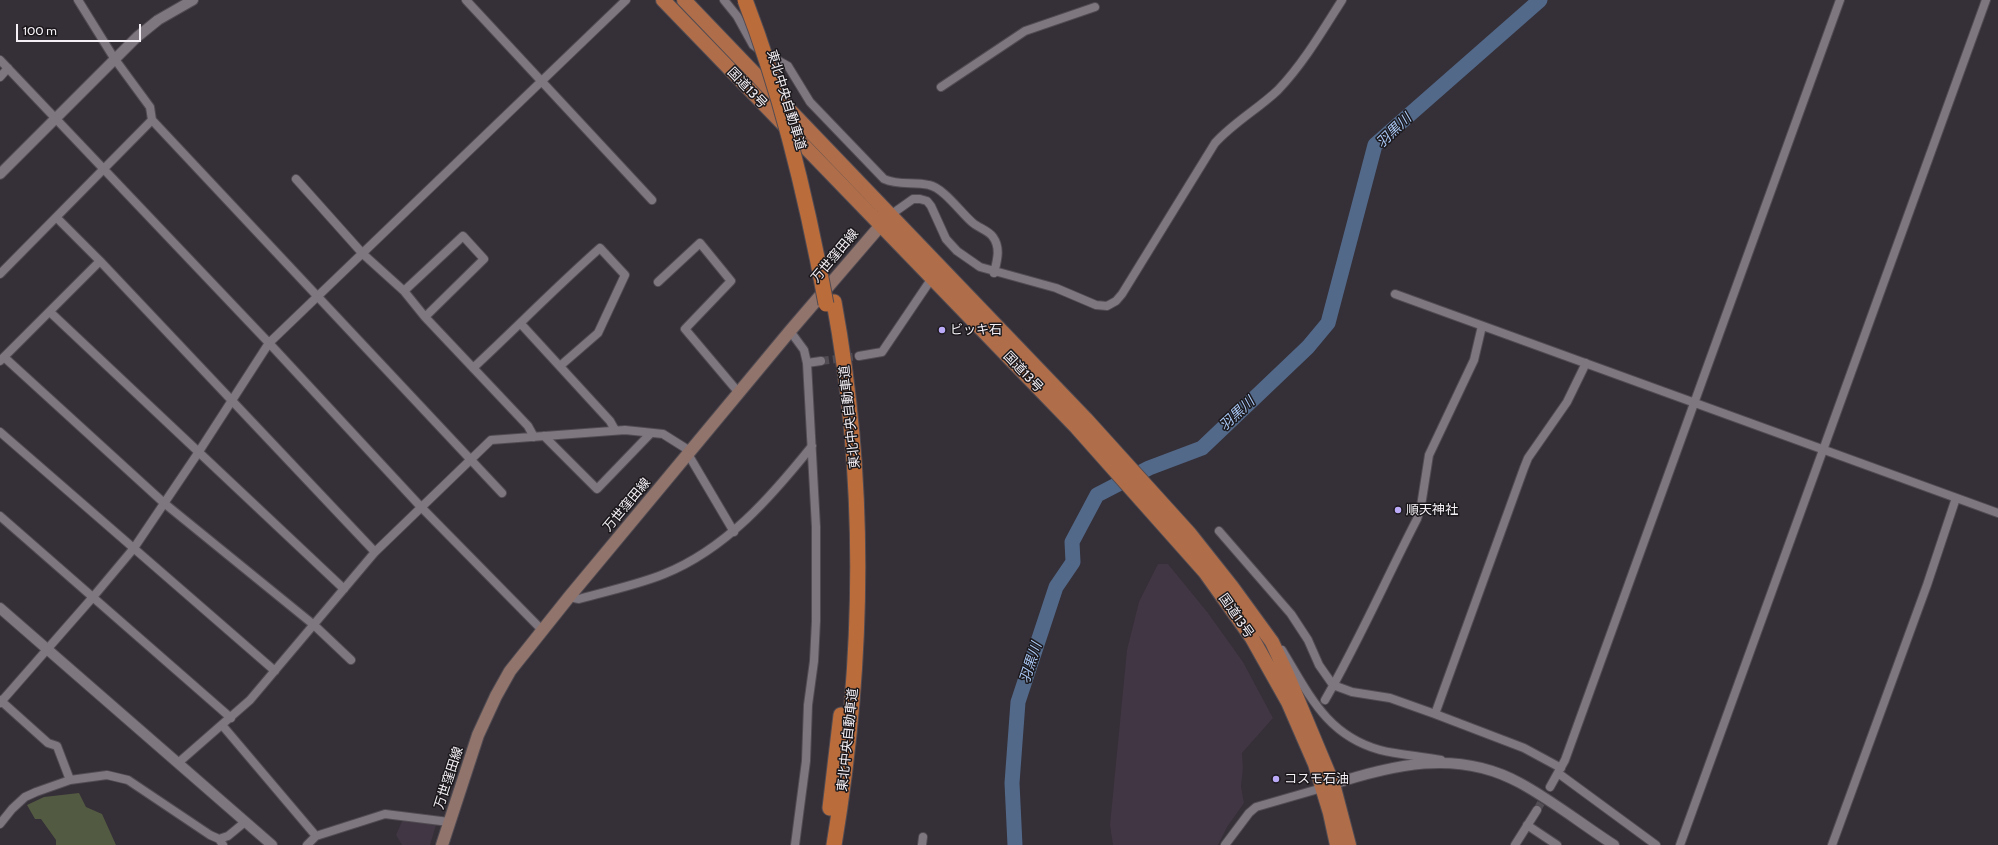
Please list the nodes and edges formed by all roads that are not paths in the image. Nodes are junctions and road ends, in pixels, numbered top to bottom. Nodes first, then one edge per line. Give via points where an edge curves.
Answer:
1 (78, 0) edge
2 (193, 0) edge
3 (466, 0) edge
4 (626, 0) edge
5 (663, 0) edge
6 (684, 0) edge
7 (724, 0) edge
8 (744, 0) edge
9 (753, 0) edge
10 (1342, 0) edge
11 (1840, 0) edge
12 (1986, 0) edge
13 (1095, 7) dead end
14 (114, 58) junction
15 (0, 60) edge
16 (8, 68) junction
17 (0, 77) edge
18 (543, 81) junction
19 (941, 87) dead end
20 (56, 117) junction
21 (152, 120) junction
22 (105, 168) junction
23 (0, 174) edge
24 (296, 180) dead end
25 (652, 200) dead end
26 (57, 218) junction
27 (885, 220) junction
28 (364, 254) junction
29 (100, 261) junction
30 (994, 273) junction
31 (0, 274) edge
32 (932, 278) junction
33 (658, 282) dead end
34 (404, 291) junction
35 (1395, 294) dead end
36 (318, 297) junction
37 (830, 303) junction
38 (50, 312) junction
39 (426, 317) junction
40 (521, 324) junction
41 (1482, 326) junction
42 (790, 332) junction
43 (269, 343) junction
44 (859, 356) tunnel mouth
45 (2, 359) edge
46 (821, 361) tunnel mouth
47 (807, 363) junction
48 (1586, 363) junction
49 (560, 366) junction
50 (473, 368) junction
51 (739, 393) junction
52 (231, 401) junction
53 (1694, 404) junction
54 (1081, 424) junction
55 (615, 430) junction
56 (0, 432) edge
57 (651, 433) junction
58 (544, 436) junction
59 (534, 437) junction
60 (812, 446) junction
61 (1823, 450) junction
62 (689, 452) junction
63 (198, 453) junction
64 (472, 460) junction
65 (502, 493) dead end
66 (1956, 498) junction
67 (164, 503) junction
68 (421, 507) junction
69 (1998, 513) edge
70 (0, 516) edge
71 (1219, 530) dead end
72 (734, 532) junction
73 (1185, 538) junction
74 (134, 548) junction
75 (375, 552) junction
76 (344, 589) junction
77 (93, 597) junction
78 (569, 597) junction
79 (0, 608) edge
80 (314, 625) junction
81 (1263, 628) junction
82 (542, 630) junction
83 (47, 650) junction
84 (351, 660) dead end
85 (275, 671) junction
86 (1333, 685) junction
87 (1325, 700) dead end
88 (0, 702) edge
89 (1434, 714) junction
90 (231, 718) junction
91 (222, 725) junction
92 (1446, 762) junction
93 (178, 763) junction
94 (1560, 770) junction
95 (70, 780) junction
96 (1328, 786) junction
97 (1550, 787) tunnel mouth
98 (1536, 810) tunnel mouth
99 (245, 822) junction
100 (449, 822) junction
101 (0, 824) edge
102 (1527, 825) junction
103 (316, 836) junction
104 (221, 842) edge
105 (272, 845) edge
106 (307, 845) edge
107 (442, 845) edge
108 (795, 845) edge
109 (824, 845) edge
110 (834, 845) edge
111 (1225, 845) edge
112 (1337, 845) edge
113 (1348, 845) edge
114 (1515, 845) edge
115 (1557, 845) edge
116 (1614, 845) edge
117 (1656, 845) edge
118 (1680, 845) edge
119 (1832, 845) edge

1 - 14 street
2 - 14 street via 151,25
3 - 18 street
4 - 18 street
5 - 27 highway, 国道13号
6 - 27 highway, 国道13号
7 - 30 street via 754,45 788,66 810,102 884,179 894,184 930,185 949,199 974,224 994,237 998,257
8 - 37 highway, 東北中央自動車道, bridge via 763,50 800,174
9 - 37 highway, 東北中央自動車道 via 783,85 808,175
10 - 30 street via 1280,88 1215,143 1116,301 1107,306 1096,305 1056,288
11 - 53 street
12 - 61 street
13 - 19 street via 1025,31
14 - 20 street
14 - 21 street via 150,107
15 - 16 street
16 - 17 street
16 - 20 street
18 - 25 street
18 - 28 street
20 - 22 street
20 - 23 street
21 - 22 street
21 - 36 street
22 - 26 street
22 - 43 street
24 - 28 street
26 - 29 street
26 - 31 street
27 - 30 street via 913,199 927,201 946,239 956,251
27 - 32 highway, 国道13号
27 - 42 main road, 万世窪田線
27 - 54 highway, 国道13号
28 - 34 street
28 - 36 street
29 - 38 street
29 - 52 street
32 - 44 street via 882,352
32 - 54 highway, 国道13号
33 - 51 street via 700,243 731,281 685,329
34 - 39 street
34 - 39 street via 463,236 484,259
35 - 41 street
36 - 43 street
36 - 64 street
37 - 109 highway, 東北中央自動車道 via 844,456 848,604 844,691
37 - 110 highway, 東北中央自動車道 via 846,369 856,483 858,547 853,695 847,760
38 - 45 street
38 - 63 street
39 - 50 street
40 - 49 street
40 - 49 street via 556,287 600,248 625,275 598,333
40 - 50 street
41 - 48 street
41 - 86 street via 1474,360 1428,456 1417,519 1369,613 1353,651
42 - 47 street via 804,350
42 - 51 main road, 万世窪田線
43 - 52 street
43 - 68 street
45 - 67 street
46 - 47 street
47 - 60 street
48 - 53 street
48 - 89 street via 1567,402 1528,458
49 - 55 street via 610,421
50 - 59 street via 528,426
51 - 62 main road, 万世窪田線
52 - 63 street
52 - 75 street
53 - 61 street
53 - 94 street
54 - 73 highway, 国道13号
55 - 57 street
55 - 58 street
56 - 74 street
57 - 58 street via 597,489
57 - 62 street via 663,434
58 - 59 street
59 - 64 street via 491,440
60 - 72 street
60 - 108 street via 816,621 806,761
61 - 66 street
61 - 118 street
62 - 72 street
62 - 78 main road, 万世窪田線
63 - 67 street
63 - 76 street
64 - 65 street
64 - 68 street
66 - 69 street
66 - 119 street
67 - 74 street
67 - 80 street
68 - 75 street
68 - 82 street
70 - 77 street
71 - 86 street via 1292,614 1319,665
72 - 78 street via 706,552 664,574 579,599
73 - 81 highway, 国道13号
73 - 96 highway, 国道13号 via 1261,652
74 - 77 street
74 - 85 street
75 - 76 street
76 - 80 street
77 - 83 street
77 - 90 street
78 - 82 main road, 万世窪田線
79 - 83 street
80 - 84 street
80 - 85 street
81 - 92 street via 1279,646 1322,713 1340,730 1380,750
81 - 96 highway, 国道13号 via 1287,674
82 - 100 main road, 万世窪田線 via 510,671 496,696 478,735
83 - 88 street
83 - 93 street
85 - 90 street
86 - 87 street
86 - 89 street via 1352,692 1390,698
88 - 95 street via 48,743 57,746
89 - 94 street via 1524,748
90 - 91 street
91 - 93 street
91 - 103 street
92 - 96 street via 1402,766
92 - 116 street via 1484,769 1520,783
93 - 99 street
94 - 97 street
94 - 117 street
95 - 101 street via 25,797
95 - 104 street via 107,775 128,780
96 - 111 street via 1256,807 1248,813
96 - 112 highway via 1330,813
96 - 113 highway
98 - 102 street
99 - 104 street
99 - 105 street
100 - 103 street via 385,814
100 - 107 main road, 万世窪田線
102 - 114 street
102 - 115 street
103 - 106 street

